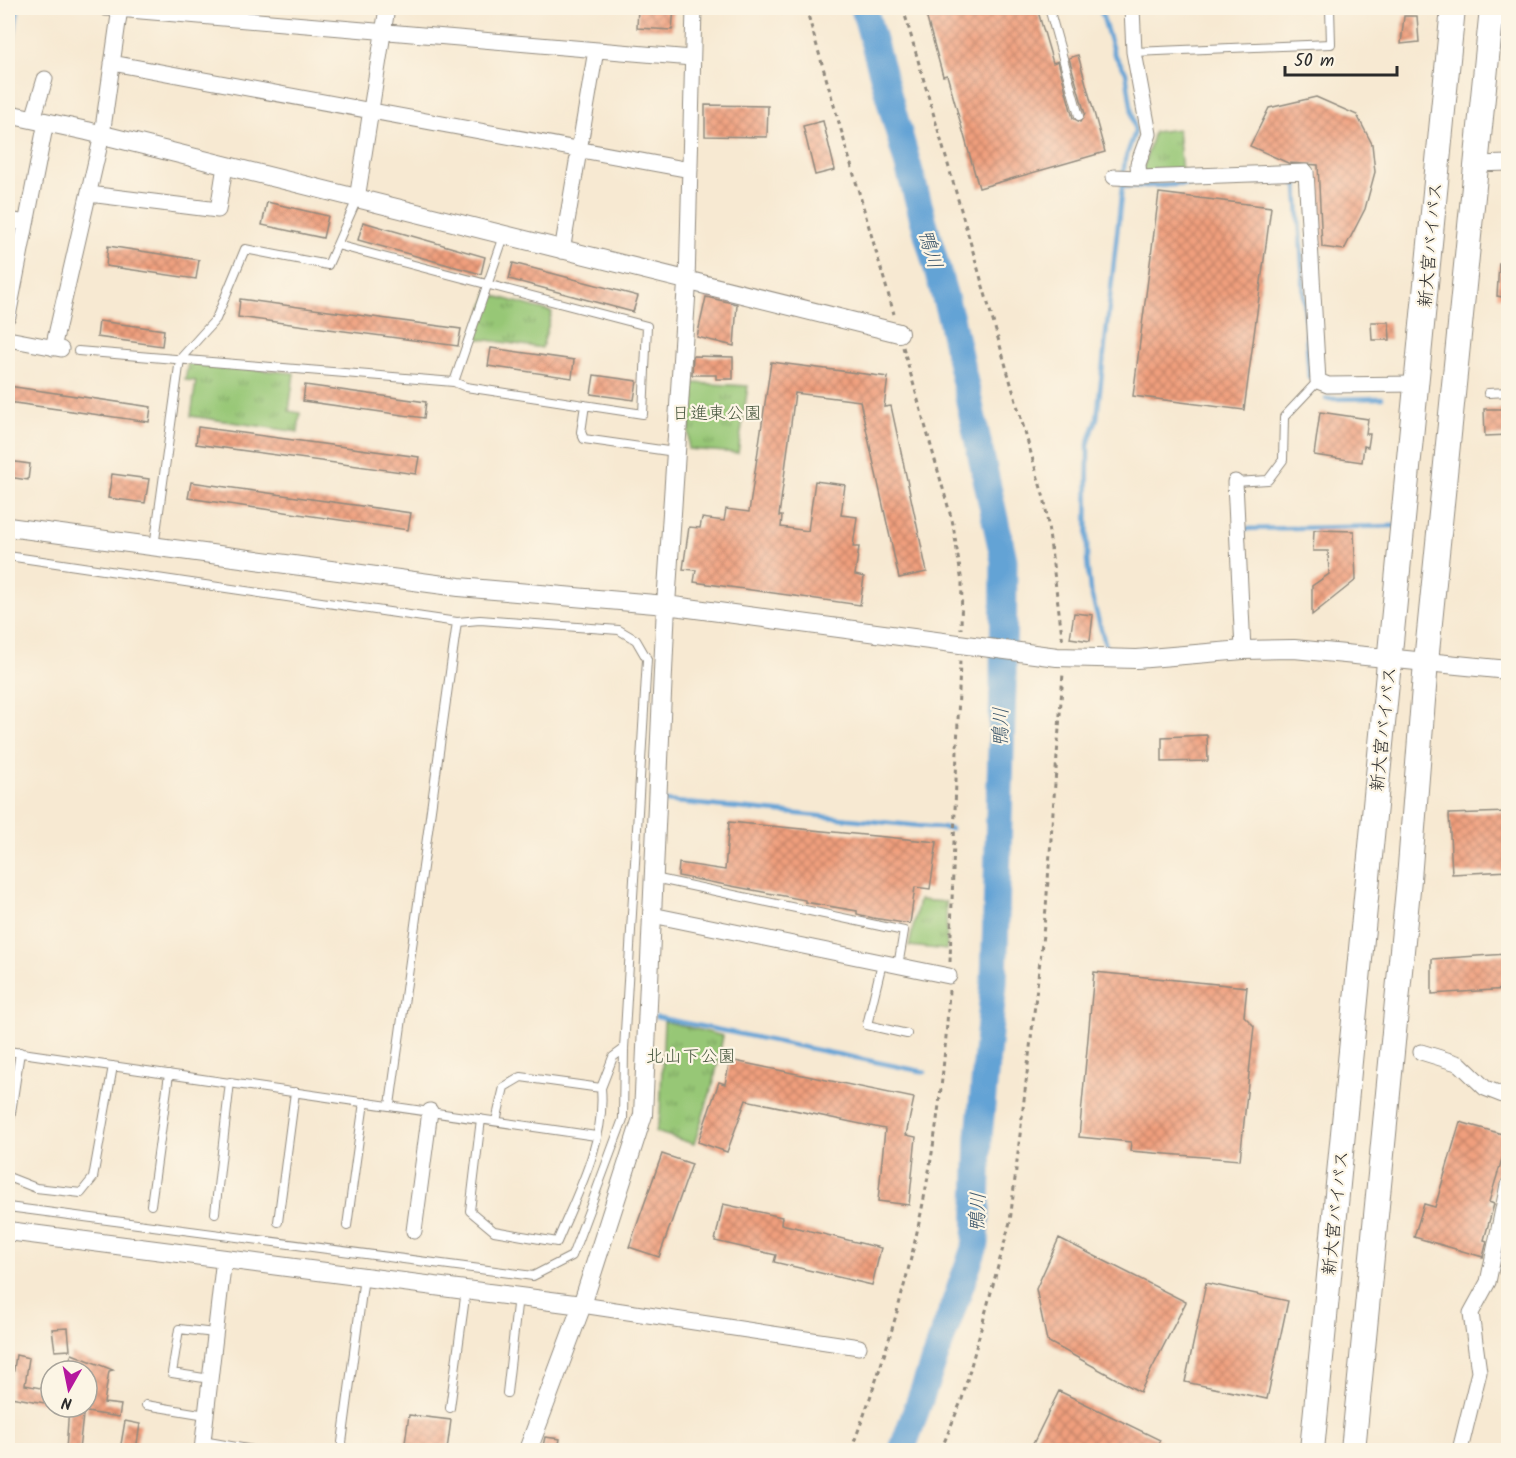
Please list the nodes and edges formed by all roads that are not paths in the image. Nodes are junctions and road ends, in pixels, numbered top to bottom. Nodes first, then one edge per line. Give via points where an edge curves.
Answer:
1 (115, 8) edge
2 (387, 8) edge
3 (694, 8) edge
4 (1049, 8) edge
5 (1132, 8) edge
6 (1330, 8) edge
7 (1453, 8) edge
8 (1492, 8) edge
9 (383, 33) junction
10 (596, 50) junction
11 (1134, 52) junction
12 (692, 58) junction
13 (112, 63) junction
14 (45, 79) dead end
15 (371, 110) junction
16 (8, 114) edge
17 (1079, 116) dead end
18 (40, 121) junction
19 (102, 135) junction
20 (578, 149) junction
21 (1476, 164) junction
22 (1509, 164) edge
23 (225, 166) junction
24 (690, 170) junction
25 (1114, 177) dead end
26 (1139, 178) junction
27 (88, 194) junction
28 (357, 200) junction
29 (8, 220) edge
30 (26, 223) junction
31 (504, 236) junction
32 (337, 245) junction
33 (562, 251) junction
34 (687, 283) junction
35 (488, 285) junction
36 (8, 316) edge
37 (899, 333) dead end
38 (8, 339) edge
39 (78, 351) dead end
40 (180, 359) junction
41 (1318, 381) junction
42 (454, 382) junction
43 (1416, 384) junction
44 (1509, 392) edge
45 (1488, 393) dead end
46 (585, 405) junction
47 (675, 452) junction
48 (1235, 482) joint
49 (8, 527) edge
50 (154, 547) junction
51 (8, 556) edge
52 (666, 605) junction
53 (457, 622) junction
54 (1243, 650) junction
55 (1390, 658) junction
56 (1426, 662) junction
57 (1509, 670) edge
58 (654, 878) junction
59 (652, 915) junction
60 (882, 963) junction
61 (898, 966) junction
62 (949, 976) road end
63 (907, 1034) dead end
64 (624, 1048) junction
65 (8, 1051) edge
66 (20, 1053) junction
67 (1421, 1053) dead end
68 (113, 1066) junction
69 (169, 1074) junction
70 (230, 1082) junction
71 (601, 1088) junction
72 (295, 1092) junction
73 (1509, 1098) edge
74 (364, 1102) junction
75 (390, 1105) junction
76 (430, 1111) junction
77 (481, 1119) junction
78 (496, 1121) junction
79 (8, 1133) edge
80 (596, 1136) junction
81 (8, 1177) edge
82 (1509, 1185) edge
83 (151, 1204) dead end
84 (8, 1207) edge
85 (215, 1213) dead end
86 (278, 1222) dead end
87 (347, 1226) dead end
88 (8, 1231) edge
89 (414, 1231) dead end
90 (224, 1258) junction
91 (364, 1276) junction
92 (466, 1288) junction
93 (518, 1296) junction
94 (582, 1305) junction
95 (215, 1333) junction
96 (859, 1347) dead end
97 (210, 1379) junction
98 (507, 1393) dead end
99 (146, 1405) dead end
100 (450, 1408) dead end
101 (206, 1415) junction
102 (203, 1446) edge
103 (253, 1450) edge
104 (341, 1450) edge
105 (528, 1450) edge
106 (1312, 1450) edge
107 (1353, 1450) edge
108 (1460, 1450) edge

1 - 9 street
1 - 13 street
2 - 9 street
3 - 12 street
4 - 17 lane
5 - 11 street
6 - 11 lane via 1331,44
7 - 43 highway, 新大宮バイパス
8 - 21 highway, 新大宮バイパス
9 - 10 street
9 - 15 street
10 - 12 street
10 - 20 street
11 - 26 street via 1149,134 1138,164
12 - 24 street
13 - 15 street
13 - 19 street
14 - 18 street
15 - 20 street
15 - 28 street
16 - 18 street
18 - 19 street
18 - 30 street
19 - 23 street
19 - 27 street
20 - 24 street
20 - 33 street
21 - 22 street
21 - 56 highway, 新大宮バイパス
23 - 27 street via 218,210
23 - 28 street
24 - 34 street
25 - 26 street
26 - 41 street via 1306,172
27 - 38 street via 57,349
28 - 31 street
28 - 32 lane
29 - 30 street
30 - 36 street
31 - 33 street
31 - 35 lane
32 - 35 lane
32 - 40 lane via 328,265 245,249 216,319
33 - 34 street
34 - 37 street
34 - 47 street
35 - 42 lane
35 - 46 lane via 647,326 643,414
39 - 40 lane
40 - 42 lane
40 - 50 lane
41 - 43 street via 1328,385
41 - 48 lane via 1284,417 1283,460 1268,480
42 - 46 lane
43 - 55 highway, 新大宮バイパス
44 - 45 lane
46 - 47 lane via 584,439
47 - 52 street
48 - 54 street
49 - 50 street
50 - 52 street via 504,592
51 - 53 lane
52 - 54 street via 1060,657 1137,659
52 - 58 street
53 - 64 lane via 480,620 619,630 636,640 647,659
53 - 75 lane
54 - 55 street via 1294,649
55 - 56 street
55 - 106 highway, 新大宮バイパス
56 - 57 street
56 - 107 highway, 新大宮バイパス via 1409,879
58 - 59 street
58 - 61 lane via 904,931
59 - 60 street
59 - 94 street via 643,1123
60 - 61 street
60 - 63 lane via 867,1025
61 - 62 street
64 - 71 lane via 613,1057
64 - 84 lane via 623,1119 572,1256 533,1276
65 - 66 lane
66 - 68 lane
66 - 79 lane
67 - 73 street via 1460,1064 1485,1088
68 - 69 lane
68 - 81 lane via 93,1178 81,1193 36,1188
69 - 70 lane
69 - 83 lane
70 - 72 lane
70 - 85 lane
71 - 78 lane via 521,1077 504,1087
71 - 80 lane
72 - 74 lane
72 - 86 lane
74 - 75 lane
74 - 87 lane
75 - 76 lane
76 - 77 lane
76 - 89 street
77 - 78 lane
77 - 80 lane via 470,1211 494,1232 557,1242 592,1156
78 - 80 lane
82 - 108 street via 1488,1282 1471,1313 1479,1372
88 - 90 street
90 - 91 street
90 - 95 street
91 - 92 street
91 - 104 lane
92 - 93 street
92 - 100 lane
93 - 94 street
93 - 98 lane
94 - 96 street
94 - 105 street
95 - 97 street
95 - 97 lane via 179,1329 172,1373
97 - 101 street
99 - 101 lane
101 - 102 street
102 - 103 lane

